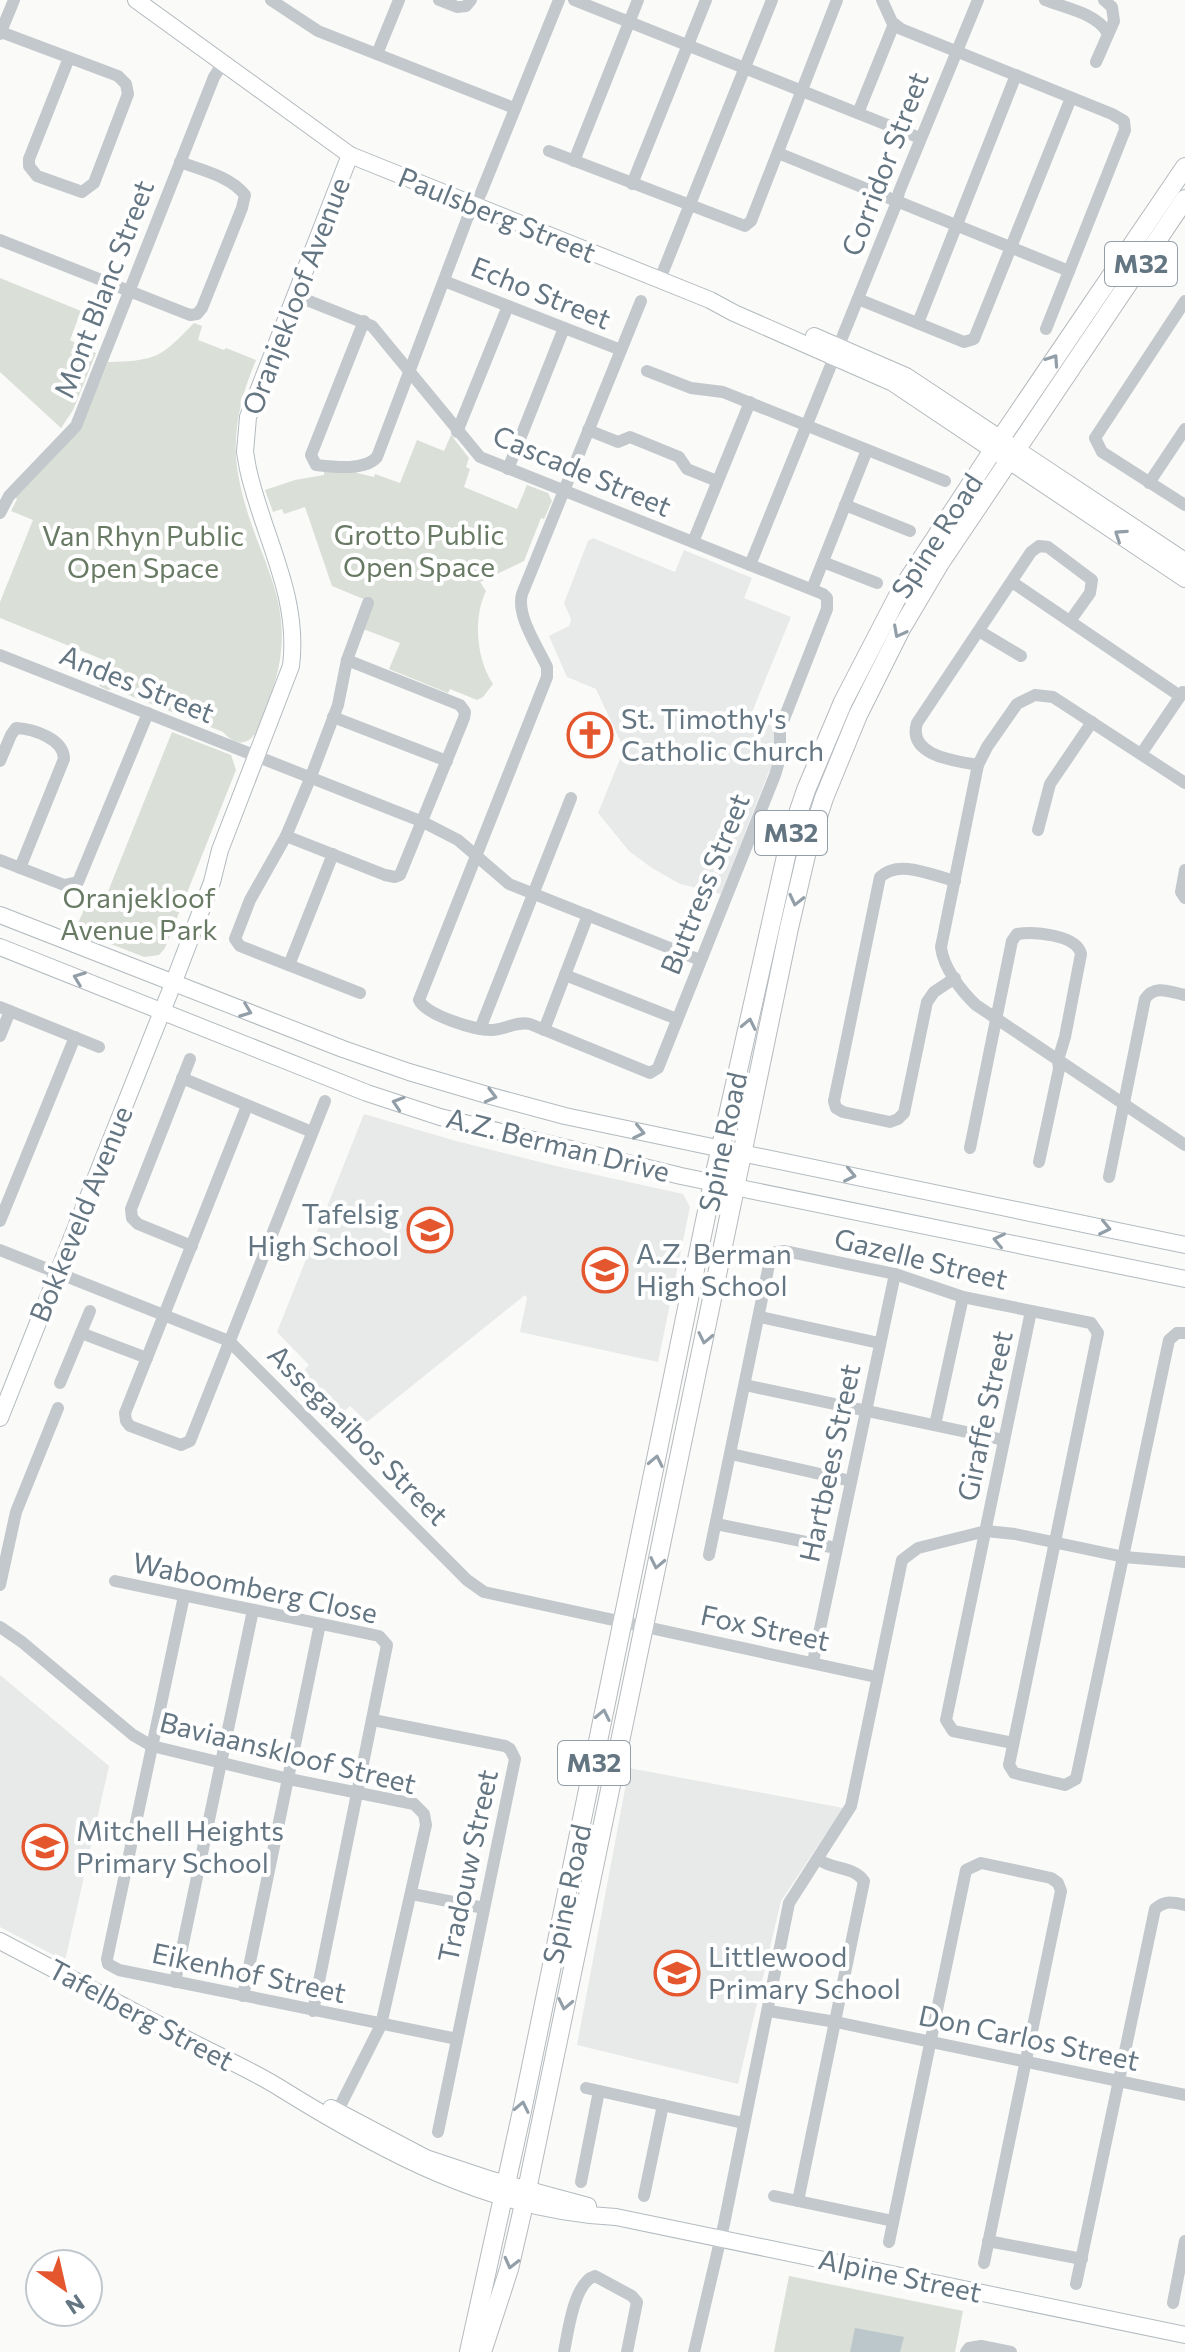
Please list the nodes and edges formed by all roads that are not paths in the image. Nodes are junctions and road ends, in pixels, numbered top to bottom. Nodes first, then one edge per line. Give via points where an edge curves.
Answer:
1 (14, 0) edge
2 (136, 0) edge
3 (271, 0) edge
4 (399, 0) edge
5 (439, 0) edge
6 (471, 0) edge
7 (559, 0) edge
8 (574, 0) edge
9 (638, 0) edge
10 (706, 0) edge
11 (772, 0) edge
12 (837, 0) edge
13 (882, 0) edge
14 (978, 0) edge
15 (1045, 0) edge
16 (1096, 0) edge
17 (1104, 0) edge
18 (1086, 16) junction
19 (630, 22) junction
20 (894, 24) junction
21 (1107, 32) junction
22 (0, 33) edge
23 (687, 45) junction
24 (957, 51) junction
25 (377, 54) junction
26 (69, 58) junction
27 (1096, 62) dead end
28 (223, 63) junction
29 (745, 68) junction
30 (1016, 75) junction
31 (803, 91) junction
32 (1071, 98) junction
33 (514, 108) junction
34 (858, 113) junction
35 (920, 138) junction
36 (549, 151) dead end
37 (778, 153) junction
38 (350, 155) junction
39 (574, 161) junction
40 (180, 162) junction
41 (1185, 167) edge
42 (632, 184) junction
43 (1185, 199) edge
44 (897, 202) junction
45 (474, 206) junction
46 (690, 207) junction
47 (957, 225) junction
48 (0, 240) edge
49 (1012, 247) junction
50 (1069, 271) junction
51 (660, 279) junction
52 (444, 281) junction
53 (129, 291) junction
54 (294, 295) junction
55 (858, 299) junction
56 (641, 301) dead end
57 (1185, 301) edge
58 (508, 306) junction
59 (364, 321) junction
60 (918, 323) junction
61 (564, 328) junction
62 (1046, 329) dead end
63 (621, 350) junction
64 (837, 351) junction
65 (647, 371) dead end
66 (409, 372) junction
67 (750, 402) junction
68 (806, 425) junction
69 (1185, 429) edge
70 (588, 430) junction
71 (457, 432) junction
72 (997, 443) junction
73 (867, 450) junction
74 (1013, 454) junction
75 (508, 469) junction
76 (717, 481) junction
77 (945, 481) dead end
78 (1149, 483) junction
79 (564, 491) junction
80 (845, 505) junction
81 (1185, 505) edge
82 (0, 513) edge
83 (910, 531) dead end
84 (693, 542) junction
85 (1185, 561) edge
86 (823, 562) junction
87 (750, 565) junction
88 (1185, 579) edge
89 (1012, 582) junction
90 (877, 583) dead end
91 (812, 589) junction
92 (368, 603) dead end
93 (1070, 621) junction
94 (979, 631) junction
95 (0, 655) edge
96 (1021, 656) dead end
97 (347, 660) junction
98 (1183, 693) edge
99 (148, 713) junction
100 (333, 717) junction
101 (1092, 722) junction
102 (1141, 754) junction
103 (257, 758) junction
104 (0, 761) edge
105 (447, 761) junction
106 (978, 765) junction
107 (310, 779) junction
108 (1185, 783) edge
109 (571, 798) dead end
110 (423, 822) junction
111 (1038, 830) dead end
112 (286, 836) junction
113 (333, 854) junction
114 (476, 856) junction
115 (0, 860) edge
116 (20, 868) junction
117 (1185, 870) edge
118 (955, 881) junction
119 (533, 893) junction
120 (1185, 898) edge
121 (0, 915) edge
122 (588, 915) junction
123 (0, 947) edge
124 (700, 960) junction
125 (289, 965) junction
126 (565, 975) junction
127 (955, 978) junction
128 (168, 982) junction
129 (360, 993) dead end
130 (1185, 995) edge
131 (5, 1009) edge
132 (157, 1009) junction
133 (995, 1018) junction
134 (677, 1019) junction
135 (480, 1029) junction
136 (544, 1030) junction
137 (0, 1036) edge
138 (75, 1037) junction
139 (99, 1047) dead end
140 (190, 1059) dead end
141 (1058, 1060) junction
142 (182, 1078) junction
143 (325, 1101) dead end
144 (1124, 1104) junction
145 (247, 1106) junction
146 (312, 1132) junction
147 (1185, 1145) edge
148 (970, 1148) dead end
149 (722, 1149) junction
150 (742, 1153) junction
151 (1039, 1162) dead end
152 (1109, 1177) dead end
153 (713, 1182) junction
154 (735, 1186) junction
155 (0, 1221) edge
156 (1185, 1245) edge
157 (192, 1246) junction
158 (0, 1250) edge
159 (53, 1270) junction
160 (895, 1274) junction
161 (1185, 1279) edge
162 (963, 1297) junction
163 (90, 1311) dead end
164 (1031, 1311) junction
165 (165, 1314) junction
166 (760, 1317) junction
167 (81, 1333) junction
168 (1185, 1333) edge
169 (229, 1341) junction
170 (879, 1343) junction
171 (147, 1358) junction
172 (60, 1383) dead end
173 (745, 1385) junction
174 (0, 1388) edge
175 (58, 1408) dead end
176 (865, 1411) junction
177 (0, 1418) edge
178 (935, 1425) junction
179 (1004, 1440) junction
180 (731, 1454) junction
181 (851, 1481) junction
182 (716, 1524) junction
183 (986, 1531) junction
184 (1055, 1543) junction
185 (836, 1548) junction
186 (709, 1555) dead end
187 (1124, 1557) junction
188 (1185, 1562) edge
189 (115, 1581) dead end
190 (0, 1585) edge
191 (184, 1596) junction
192 (253, 1610) junction
193 (623, 1622) junction
194 (320, 1624) junction
195 (0, 1627) edge
196 (644, 1627) junction
197 (813, 1662) junction
198 (876, 1677) junction
199 (373, 1720) junction
200 (1013, 1743) junction
201 (152, 1746) junction
202 (220, 1763) junction
203 (289, 1779) junction
204 (359, 1793) junction
205 (818, 1859) junction
206 (412, 1894) junction
207 (1185, 1905) edge
208 (484, 1908) junction
209 (0, 1941) edge
210 (175, 1982) junction
211 (243, 1996) junction
212 (313, 2011) junction
213 (769, 2011) junction
214 (836, 2022) junction
215 (381, 2025) junction
216 (457, 2039) junction
217 (930, 2043) junction
218 (1025, 2060) junction
219 (1119, 2080) junction
220 (1185, 2095) edge
221 (663, 2105) junction
222 (335, 2116) junction
223 (743, 2123) junction
224 (438, 2132) dead end
225 (581, 2182) dead end
226 (504, 2191) junction
227 (526, 2196) junction
228 (644, 2196) dead end
229 (774, 2196) dead end
230 (798, 2201) junction
231 (893, 2221) junction
232 (719, 2239) junction
233 (988, 2241) junction
234 (1185, 2241) edge
235 (889, 2242) dead end
236 (1082, 2259) junction
237 (984, 2263) dead end
238 (1181, 2282) edge
239 (1076, 2284) dead end
240 (1173, 2303) dead end
241 (1185, 2335) edge
242 (968, 2350) edge
243 (469, 2352) edge
244 (482, 2352) edge
245 (564, 2352) edge
246 (627, 2352) edge
247 (694, 2352) edge
248 (1011, 2352) edge

1 - 22 street
2 - 28 street, Paulsberg Street
3 - 25 street via 308,26
4 - 25 street
5 - 6 street via 457,7
7 - 33 street
8 - 19 street
9 - 19 street
10 - 23 street
11 - 29 street
12 - 31 street
13 - 20 street
14 - 24 street, Corridor Street
15 - 18 street
16 - 18 street
17 - 21 street via 1115,13
18 - 21 street
19 - 23 street
19 - 39 street
20 - 24 street
20 - 34 street
21 - 27 street
22 - 26 street
23 - 29 street
23 - 42 street
24 - 30 street
24 - 35 street, Corridor Street
25 - 33 street
26 - 26 street via 121,78 128,91 94,183 82,192 37,176 29,166
28 - 38 street, Paulsberg Street
28 - 40 street, Mont Blanc Street
29 - 31 street
29 - 46 street
30 - 32 street
30 - 47 street
31 - 34 street
31 - 37 street
32 - 49 street
32 - 50 street via 1119,117 1125,127
33 - 45 street
34 - 35 street
35 - 44 street, Corridor Street
36 - 39 street
37 - 44 street
37 - 46 street via 748,224
38 - 45 street, Paulsberg Street
38 - 54 street, Oranjekloof Avenue
39 - 42 street
40 - 53 street, Mont Blanc Street
40 - 53 street via 238,186 245,195 242,208 197,314
72 -> 41 main road, Spine Road / M32
42 - 46 street
43 - 74 main road, Spine Road / M32
44 - 47 street
44 - 55 street, Corridor Street
45 - 51 street, Paulsberg Street
45 - 52 street
46 - 51 street
47 - 49 street
47 - 60 street
48 - 53 street
49 - 50 street
49 - 60 street via 974,339 964,342
50 - 62 street
51 - 64 street, Paulsberg Street
52 - 58 street, Echo Street
52 - 66 street
53 - 82 street, Mont Blanc Street via 76,426 9,496
54 - 59 street, Cascade Street
54 - 103 street, Oranjekloof Avenue via 254,397 246,436 248,469 290,603 294,643 285,688
55 - 60 street
55 - 64 street, Corridor Street
56 - 63 street
57 - 78 street via 1095,438 1098,449
58 - 61 street, Echo Street
58 - 71 street
59 - 66 street, Cascade Street
59 - 66 street via 311,455 314,464 374,461
61 - 63 street, Echo Street
61 - 75 street
63 - 70 street
64 - 68 street, Corridor Street
64 - 72 street, Paulsberg Street
65 - 67 street
66 - 71 street, Cascade Street
67 - 68 street
67 - 76 street
68 - 73 street
68 - 87 street, Corridor Street
69 - 78 street
70 - 76 street via 618,442 630,437 679,457 687,469
70 - 79 street
71 - 75 street, Cascade Street via 477,455
72 - 74 street, Paulsberg Street
149 -> 72 main road, Spine Road / M32 via 782,869 806,790 886,617
73 - 77 street
73 - 80 street
74 - 85 street
88 -> 74 street
74 -> 150 main road, Spine Road / M32 via 901,629 824,798 789,928
75 - 79 street, Cascade Street
76 - 84 street
78 - 81 street
79 - 84 street, Cascade Street
79 - 114 street via 520,602 547,677
80 - 83 street
80 - 86 street
84 - 87 street, Cascade Street
86 - 90 street
86 - 91 street
87 - 91 street, Cascade Street
89 - 93 street
89 - 93 street via 1031,552 1048,547 1092,580 1090,593
89 - 94 street
91 - 124 street, Buttress Street via 826,595 829,605 780,729 775,775
92 - 97 street
93 - 98 street
94 - 96 street
94 - 106 street via 914,730 918,743 941,758
95 - 99 street, Andes Street
97 - 100 street
97 - 105 street via 462,707 464,718
98 - 102 street
99 - 103 street, Andes Street
99 - 116 street via 78,882 64,885
100 - 105 street
100 - 107 street
101 - 102 street
101 - 106 street via 1053,697 1029,696 1013,708
101 - 111 street via 1050,784
102 - 108 street
103 - 107 street, Andes Street
103 - 128 street, Oranjekloof Avenue
104 - 116 street via 16,728 59,743 64,750
105 - 110 street
106 - 118 street
107 - 110 street, Andes Street
107 - 112 street
109 - 119 street
110 - 113 street via 398,877
110 - 114 street, Andes Street
112 - 113 street
112 - 125 street via 235,939 240,946
113 - 125 street
114 - 119 street, Andes Street via 509,884
114 - 135 street via 419,1000
115 - 116 street
117 - 120 street
118 - 127 street via 941,947
118 - 127 street via 899,867 880,877 836,1108 890,1122 904,1113 927,1002
119 - 122 street, Andes Street
119 - 135 street
121 - 128 street, A.Z. Berman Drive
122 - 124 street, Andes Street
122 - 126 street
132 -> 123 street, A.Z. Berman Drive
124 - 134 street, Buttress Street
125 - 129 street
126 - 134 street
126 - 136 street
127 - 133 street via 968,998
128 - 132 street, Bokkeveld Avenue
128 -> 149 street, A.Z. Berman Drive via 409,1072 565,1116
130 - 144 street via 1161,989 1145,999
131 - 137 street
131 - 138 street
153 -> 132 street, A.Z. Berman Drive via 440,1117
132 - 159 street, Bokkeveld Avenue
133 - 141 street
133 - 141 street via 1017,934 1079,946
133 - 148 street
134 - 136 street, Buttress Street via 654,1072
135 - 136 street via 523,1023
138 - 139 street
138 - 155 street
140 - 142 street
141 - 144 street
141 - 151 street
142 - 145 street
142 - 157 street via 131,1209 138,1224
143 - 146 street
144 - 147 street
144 - 152 street
145 - 146 street
145 - 157 street
146 - 169 street
149 - 150 street, A.Z. Berman Drive
149 - 153 main road, Spine Road / M32
150 - 154 main road, Spine Road / M32
150 -> 156 street, A.Z. Berman Drive
153 - 154 street, A.Z. Berman Drive
193 -> 153 main road, Spine Road / M32
161 -> 154 street, A.Z. Berman Drive
154 -> 196 main road, Spine Road / M32
157 - 165 street
158 - 159 street, Assegaaibos Street
159 - 165 street, Assegaaibos Street
159 - 174 street, Bokkeveld Avenue
159 - 177 street, Bokkeveld Avenue
160 - 162 street, Gazelle Street
160 - 166 street, Gazelle Street via 776,1252
160 - 170 street, Hartbees Street
162 - 164 street, Gazelle Street
162 - 178 street
163 - 167 street
164 - 179 street, Giraffe Street
164 - 184 street, Gazelle Street via 1091,1323 1098,1333
165 - 169 street, Assegaaibos Street
165 - 171 street
166 - 170 street
166 - 173 street, Gazelle Street
167 - 171 street
167 - 172 street
168 - 187 street via 1169,1340
169 - 171 street via 186,1444 126,1421
169 - 193 street, Assegaaibos Street via 477,1588
170 - 176 street, Hartbees Street
173 - 176 street
173 - 180 street, Gazelle Street
175 - 190 street via 16,1512
176 - 178 street
176 - 181 street, Hartbees Street
178 - 179 street
179 - 183 street, Giraffe Street
180 - 181 street
180 - 182 street, Gazelle Street
181 - 185 street, Hartbees Street
182 - 185 street
182 - 186 street, Gazelle Street
183 - 184 street
183 - 198 street via 918,1548 902,1560
183 - 200 street, Giraffe Street via 946,1720 953,1731
184 - 187 street
184 - 200 street, Gazelle Street
185 - 197 street, Hartbees Street
187 - 188 street
187 - 200 street via 1076,1779 1065,1785 1014,1773 1009,1765
189 - 191 street, Waboomberg Close
191 - 192 street, Waboomberg Close
191 - 201 street
192 - 194 street, Waboomberg Close
192 - 202 street
193 - 196 street, Assegaaibos Street
226 -> 193 main road, Spine Road / M32
194 - 199 street, Waboomberg Close via 379,1636 385,1642
194 - 203 street
195 - 201 street, Baviaanskloof Street
196 - 197 street, Fox Street
196 -> 227 main road, Spine Road / M32
197 - 198 street, Fox Street
198 - 205 street via 851,1806
199 - 204 street
199 - 208 street, Tradouw Street via 505,1746 514,1753
201 - 202 street, Baviaanskloof Street
201 - 210 street, Eikenhof Street via 107,1959 119,1970
202 - 203 street, Baviaanskloof Street
202 - 210 street
203 - 204 street, Baviaanskloof Street
203 - 211 street
204 - 206 street, Baviaanskloof Street via 414,1804 424,1814
204 - 212 street
205 - 213 street via 789,1903
205 - 214 street via 856,1872 864,1881
206 - 208 street
206 - 215 street, Baviaanskloof Street
207 - 219 street via 1169,1902 1155,1909
208 - 216 street, Tradouw Street
209 - 222 street, Tafelberg Street
210 - 211 street, Eikenhof Street
211 - 212 street, Eikenhof Street
212 - 215 street, Eikenhof Street
213 - 214 street, Don Carlos Street
213 - 223 street
214 - 217 street, Don Carlos Street
214 - 230 street
215 - 216 street, Eikenhof Street
215 - 222 street, Baviaanskloof Street
216 - 224 street, Tradouw Street
217 - 218 street, Don Carlos Street
217 - 218 street via 966,1870 981,1863 1051,1878 1061,1891
217 - 231 street
218 - 219 street, Don Carlos Street
218 - 233 street
219 - 220 street, Don Carlos Street
219 - 236 street
221 - 223 street
221 - 225 street via 592,2090
221 - 228 street
222 - 226 street, Tafelberg Street
223 - 232 street
226 - 227 street, Tafelberg Street
226 - 243 main road, Spine Road / M32
227 - 232 street, Alpine Street via 591,2216
227 -> 244 main road, Spine Road / M32
229 - 230 street
230 - 231 street
231 - 235 street
232 - 241 street, Alpine Street
232 - 247 street
233 - 236 street
233 - 237 street
234 - 238 street
236 - 239 street
238 - 240 street
242 - 248 street via 981,2346
245 - 246 street via 576,2300 585,2282 595,2276 637,2302

